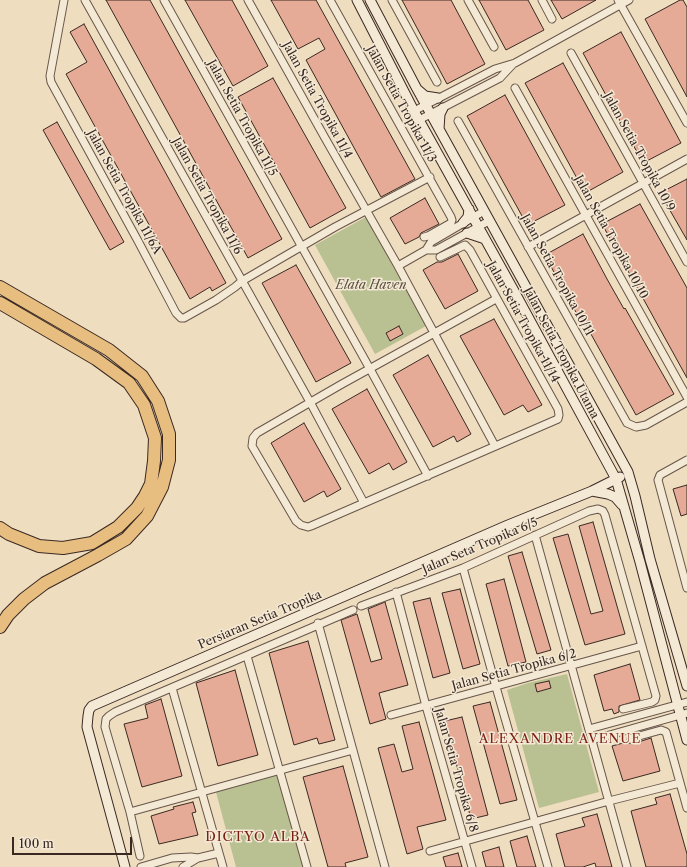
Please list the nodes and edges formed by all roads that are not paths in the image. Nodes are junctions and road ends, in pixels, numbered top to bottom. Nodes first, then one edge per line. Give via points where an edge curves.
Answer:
1 (64, 0) edge
2 (85, 0) edge
3 (164, 0) edge
4 (248, 0) edge
5 (330, 0) edge
6 (357, 0) edge
7 (370, 0) edge
8 (392, 0) edge
9 (468, 0) edge
10 (542, 0) edge
11 (629, 0) edge
12 (620, 2) edge
13 (552, 19) dead end
14 (494, 47) dead end
15 (571, 53) dead end
16 (515, 63) junction
17 (437, 82) dead end
18 (464, 85) junction
19 (515, 88) dead end
20 (417, 90) junction
21 (469, 94) junction
22 (438, 98) junction
23 (425, 105) junction
24 (442, 108) junction
25 (414, 111) junction
26 (431, 114) junction
27 (419, 120) junction
28 (458, 121) dead end
29 (687, 123) edge
30 (439, 129) junction
31 (687, 159) edge
32 (430, 177) junction
33 (643, 182) junction
34 (367, 210) junction
35 (484, 211) junction
36 (471, 213) junction
37 (586, 215) junction
38 (489, 221) junction
39 (462, 224) joint
40 (478, 227) junction
41 (467, 233) junction
42 (445, 234) junction
43 (424, 237) dead end
44 (485, 239) junction
45 (450, 243) junction
46 (301, 246) junction
47 (528, 247) junction
48 (426, 250) junction
49 (440, 258) dead end
50 (687, 262) edge
51 (398, 266) junction
52 (242, 281) junction
53 (0, 287) edge
54 (496, 299) junction
55 (0, 303) edge
56 (434, 333) junction
57 (370, 369) junction
58 (687, 397) edge
59 (310, 402) junction
60 (687, 402) edge
61 (496, 446) junction
62 (687, 460) edge
63 (628, 472) junction
64 (428, 476) junction
65 (616, 479) junction
66 (592, 491) junction
67 (364, 503) junction
68 (623, 506) junction
69 (0, 528) edge
70 (535, 535) junction
71 (463, 568) junction
72 (687, 588) edge
73 (396, 592) junction
74 (361, 606) dead end
75 (353, 610) dead end
76 (318, 624) junction
77 (0, 627) edge
78 (642, 646) junction
79 (248, 656) junction
80 (572, 666) junction
81 (687, 684) edge
82 (496, 686) junction
83 (172, 688) junction
84 (687, 702) edge
85 (678, 705) junction
86 (426, 706) junction
87 (623, 709) dead end
88 (684, 714) edge
89 (391, 715) dead end
90 (642, 715) junction
91 (645, 726) junction
92 (589, 728) junction
93 (631, 739) dead end
94 (592, 740) junction
95 (687, 740) edge
96 (353, 749) junction
97 (279, 771) junction
98 (680, 782) junction
99 (202, 792) junction
100 (609, 801) junction
101 (687, 808) edge
102 (130, 812) junction
103 (536, 822) junction
104 (466, 841) junction
105 (430, 851) dead end
106 (219, 853) junction
107 (140, 856) dead end
108 (198, 858) junction
109 (125, 867) edge
110 (141, 867) edge
111 (183, 867) edge
112 (223, 867) edge
113 (307, 867) edge
114 (385, 867) edge
115 (472, 867) edge
116 (548, 867) edge
117 (627, 867) edge

1 - 52 street, Jalan Setia Tropika 11/6A via 51,82 176,313 184,318
2 - 52 street, Jalan Setia Tropika 11/6
3 - 46 street, Jalan Setia Tropika 11/5
4 - 34 street, Jalan Setia Tropika 11/4
5 - 32 street, Jalan Setia Tropika 11/3
6 - 25 main road, Jalan Setia Tropika Utama
7 - 20 main road, Jalan Setia Tropika Utama
8 - 17 street
9 - 14 street
10 - 13 street
11 - 12 street
12 - 16 street
12 - 29 street
15 - 33 street, Jalan Setia Tropika 10/9
16 - 18 street via 495,69
16 - 21 street via 500,78
18 - 21 street
18 - 22 street
19 - 37 street, Jalan Setia Tropika 10/10
20 - 22 main road via 425,96
20 - 23 main road, Jalan Setia Tropika Utama
21 - 24 street
22 - 23 street
23 - 25 street
23 - 26 main road, Jalan Setia Tropika Utama
24 - 26 street
24 - 30 main road
25 - 27 main road, Jalan Setia Tropika Utama
26 - 27 street
26 - 30 main road, Jalan Setia Tropika Utama
27 - 36 main road, Jalan Setia Tropika Utama
28 - 47 street, Jalan Setia Tropika 10/11
30 - 35 main road, Jalan Setia Tropika Utama
31 - 33 street
32 - 34 street
32 - 43 street, Jalan Setia Tropika 11/3 via 452,220 451,223
33 - 37 street
33 - 50 street, Jalan Setia Tropika 10/9
34 - 46 street
34 - 51 street, Jalan Setia Tropika 11/4
35 - 36 street
35 - 38 main road, Jalan Setia Tropika Utama
36 - 39 main road
36 - 40 main road, Jalan Setia Tropika Utama
37 - 47 street
37 - 58 street, Jalan Setia Tropika 10/10
38 - 40 street
38 - 63 main road, Jalan Setia Tropika Utama
39 - 42 street
40 - 41 street
40 - 44 main road, Jalan Setia Tropika Utama
41 - 44 main road
41 - 45 street
42 - 45 street
42 - 48 street via 431,242
44 - 65 main road, Jalan Setia Tropika Utama
45 - 48 street via 436,250
46 - 52 street
46 - 57 street, Jalan Setia Tropika 11/5
47 - 60 street, Jalan Setia Tropika 10/11 via 627,423 636,427 646,425
48 - 51 street
49 - 54 street, Jalan Setia Tropika 11/14 via 465,245 468,247
51 - 56 street, Jalan Setia Tropika 11/4
52 - 59 street, Jalan Setia Tropika 11/6
53 - 77 highway via 109,350 142,376 158,401 168,434 170,460 162,487 147,516 126,539 45,583 24,599
54 - 56 street
54 - 61 street, Jalan Setia Tropika 11/14 via 560,415 558,419
55 - 69 highway via 96,359 129,383 144,405 155,438 151,484 145,496 118,527 92,543 63,548 39,546
56 - 57 street
56 - 61 street, Jalan Setia Tropika 11/4
57 - 59 street
57 - 64 street, Jalan Setia Tropika 11/5
59 - 67 street, Jalan Setia Tropika 11/6
59 - 67 street via 257,433 252,446 296,521 304,526 311,526
61 - 64 street
62 - 72 street via 660,475 658,480
63 - 65 main road
63 - 81 main road, Jalan Setia Tropika Utama via 650,559
64 - 67 street
65 - 66 main road
65 - 68 main road, Jalan Setia Tropika Utama
66 - 68 main road via 615,497
66 - 109 main road, Persiaran Setia Tropika via 92,706 89,710 88,727
68 - 85 main road, Jalan Setia Tropika Utama
70 - 71 street, Jalan Seta Tropika 6/5
70 - 78 street, Jalan Seta Tropika 6/5 via 593,510 603,511
70 - 80 street
71 - 73 street, Jalan Seta Tropika 6/5
71 - 82 street
73 - 74 street, Jalan Seta Tropika 6/5
73 - 86 street, Jalan Setia Tropika 6/8
75 - 76 street
76 - 79 street
76 - 96 street
78 - 80 street, Jalan Setia Tropika 6/2
78 - 87 street via 656,698 652,702
79 - 83 street
79 - 97 street
80 - 82 street, Jalan Setia Tropika 6/2
80 - 92 street
82 - 86 street, Jalan Setia Tropika 6/2
82 - 103 street
83 - 99 street
83 - 102 street via 115,712 106,719 105,727
84 - 85 street
85 - 88 main road, Jalan Setia Tropika Utama
85 - 90 street
86 - 89 street, Jalan Setia Tropika 6/2
86 - 104 street, Jalan Setia Tropika 6/8
88 - 91 street
88 - 95 main road, Jalan Setia Tropika Utama
90 - 91 street
90 - 92 street
91 - 94 street
92 - 94 street
93 - 98 street via 664,730
94 - 100 street
96 - 97 street
96 - 114 street
97 - 99 street
97 - 113 street
98 - 100 street
98 - 101 street
99 - 102 street
99 - 106 street
100 - 103 street
100 - 117 street
102 - 107 street
103 - 104 street
103 - 116 street
104 - 105 street
104 - 115 street, Jalan Setia Tropika 6/8
106 - 108 street
106 - 112 street
108 - 110 street via 172,858
108 - 111 street

